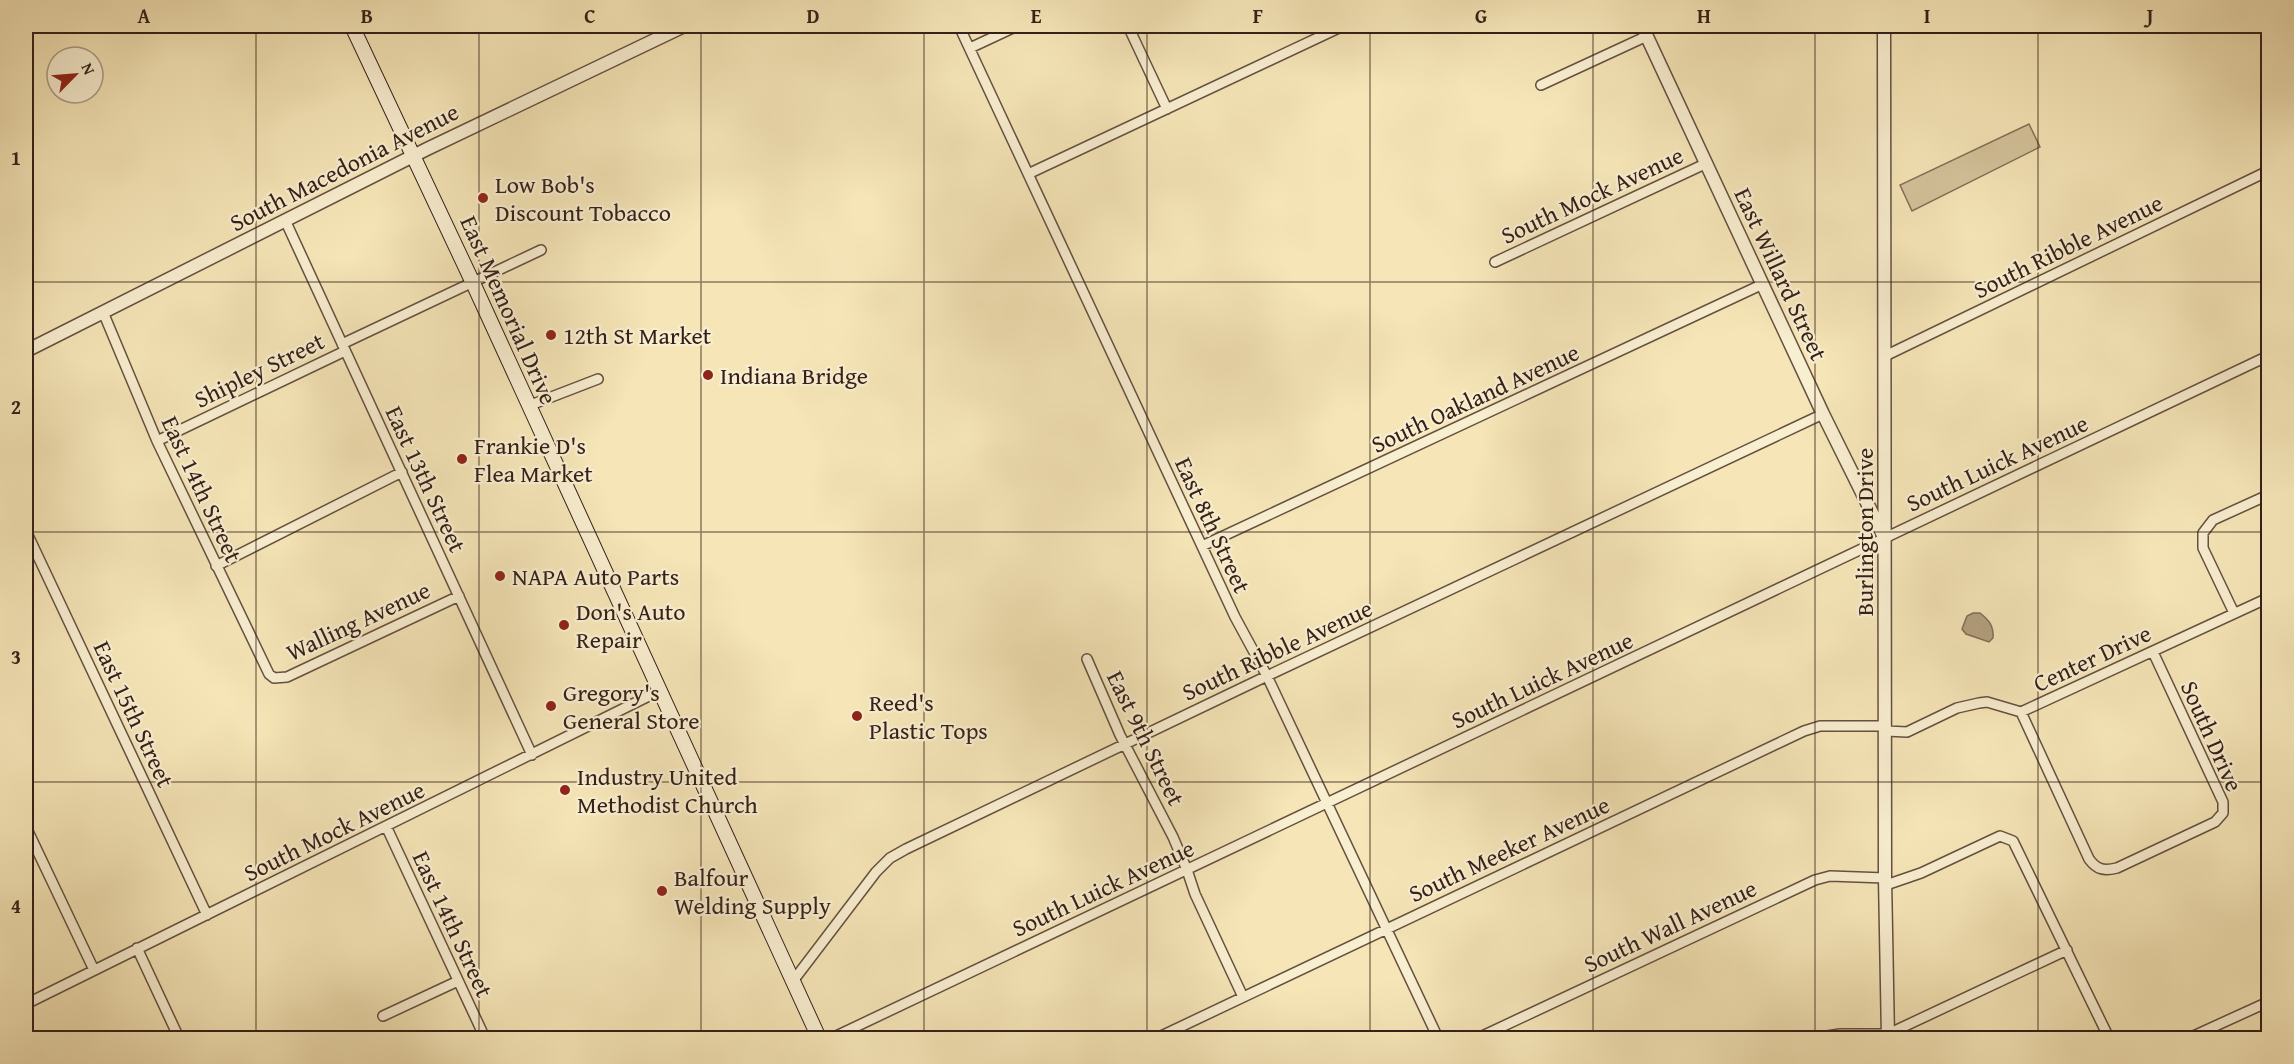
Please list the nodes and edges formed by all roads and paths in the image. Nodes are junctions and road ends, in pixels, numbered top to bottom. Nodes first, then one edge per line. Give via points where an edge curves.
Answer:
1 (352, 26) edge
2 (684, 26) edge
3 (959, 26) edge
4 (1017, 26) edge
5 (1128, 26) edge
6 (1343, 26) edge
7 (1884, 26) edge
8 (1645, 31) edge
9 (970, 48) junction
10 (1540, 85) dead end
11 (1167, 109) junction
12 (414, 156) junction
13 (1707, 163) junction
14 (2268, 171) edge
15 (1028, 174) junction
16 (285, 220) junction
17 (541, 250) dead end
18 (1495, 262) dead end
19 (473, 283) junction
20 (1763, 285) junction
21 (103, 312) junction
22 (343, 347) junction
23 (26, 351) edge
24 (1885, 356) junction
25 (2268, 356) edge
26 (598, 379) dead end
27 (528, 406) junction
28 (1823, 414) junction
29 (157, 441) junction
30 (402, 472) junction
31 (2268, 495) edge
32 (26, 531) edge
33 (1885, 538) junction
34 (1202, 546) junction
35 (216, 566) junction
36 (459, 596) junction
37 (2268, 598) edge
38 (2234, 613) junction
39 (2153, 652) junction
40 (1087, 659) dead end
41 (1267, 676) junction
42 (274, 678) joint
43 (659, 691) junction
44 (2021, 712) junction
45 (1886, 729) junction
46 (1126, 744) junction
47 (532, 755) junction
48 (1328, 804) junction
49 (386, 826) junction
50 (26, 827) edge
51 (1187, 870) junction
52 (1886, 882) junction
53 (207, 915) junction
54 (1386, 928) junction
55 (137, 948) junction
56 (2067, 950) junction
57 (94, 970) junction
58 (458, 981) junction
59 (793, 981) junction
60 (1243, 998) junction
61 (2268, 1002) edge
62 (26, 1004) edge
63 (383, 1016) dead end
64 (1888, 1036) edge
65 (179, 1038) edge
66 (485, 1038) edge
67 (819, 1038) edge
68 (832, 1038) edge
69 (1157, 1038) edge
70 (1438, 1038) edge
71 (1478, 1038) edge
72 (1814, 1038) edge
73 (2109, 1038) edge
74 (2189, 1038) edge

1 - 12 main road, East Memorial Drive
2 - 12 street, South Macedonia Avenue
3 - 9 street, East 8th Street
4 - 9 street
5 - 11 street
6 - 11 street
7 - 24 street, Burlington Drive
8 - 10 street
8 - 13 street, East Willard Street
9 - 15 street, East 8th Street
11 - 15 street
12 - 16 street, South Macedonia Avenue
12 - 19 main road, East Memorial Drive
13 - 18 street, South Mock Avenue
13 - 20 street, East Willard Street
14 - 24 street, South Ribble Avenue
15 - 34 street, East 8th Street
16 - 21 street, South Macedonia Avenue
16 - 22 street, East 13th Street
17 - 19 street, Shipley Street
19 - 22 street, Shipley Street
19 - 27 main road, East Memorial Drive
20 - 28 street, East Willard Street
20 - 34 street, South Oakland Avenue
21 - 23 street, South Macedonia Avenue
21 - 29 street, East 14th Street
22 - 29 street, Shipley Street
22 - 30 street, East 13th Street
24 - 33 street, Burlington Drive
25 - 33 street, South Luick Avenue
26 - 27 street
27 - 43 main road, East Memorial Drive
28 - 33 street, East Willard Street
28 - 41 street, South Ribble Avenue
29 - 35 street, East 14th Street
30 - 35 street
30 - 36 street, East 13th Street
31 - 38 street via 2213,520 2203,533 2203,548
32 - 53 street, East 15th Street
33 - 45 street, Burlington Drive
33 - 48 street, South Luick Avenue
34 - 41 street, East 8th Street
35 - 42 street, East 14th Street via 265,669
36 - 42 street, Walling Avenue via 287,677
36 - 47 street, East 13th Street
37 - 38 street, Center Drive
38 - 39 street, Center Drive
39 - 44 street, Center Drive
39 - 44 street, South Drive via 2223,802 2223,813 2200,830 2117,868 2104,871 2089,860
40 - 46 street, East 9th Street
41 - 46 street, South Ribble Avenue
41 - 48 street, East 8th Street
43 - 47 street, South Mock Avenue
43 - 59 main road, East Memorial Drive
44 - 45 street, Center Drive via 1979,703 1957,708 1907,732
45 - 52 street, Burlington Drive
45 - 54 street, South Meeker Avenue via 1814,727
46 - 51 street, East 9th Street
46 - 59 street, South Ribble Avenue via 891,858 876,872
47 - 49 street, South Mock Avenue
48 - 51 street, South Luick Avenue
48 - 54 street, East 8th Street
49 - 53 street, South Mock Avenue
49 - 58 street, East 14th Street
50 - 57 street
51 - 60 street, East 9th Street
51 - 68 street, South Luick Avenue
52 - 56 street, South Wall Avenue via 1921,873 1993,838 2009,838 2017,845
52 - 64 street, Burlington Drive
52 - 71 street, South Wall Avenue via 1830,876 1815,880
53 - 55 street, South Mock Avenue
54 - 60 street, South Meeker Avenue
54 - 70 street, East 8th Street
55 - 57 street, South Mock Avenue
55 - 65 street
56 - 64 street
56 - 73 street
57 - 62 street, South Mock Avenue
58 - 63 street
58 - 66 street, East 14th Street
59 - 67 main road, East Memorial Drive
60 - 69 street, South Meeker Avenue
61 - 74 street
64 - 72 street via 1840,1034

